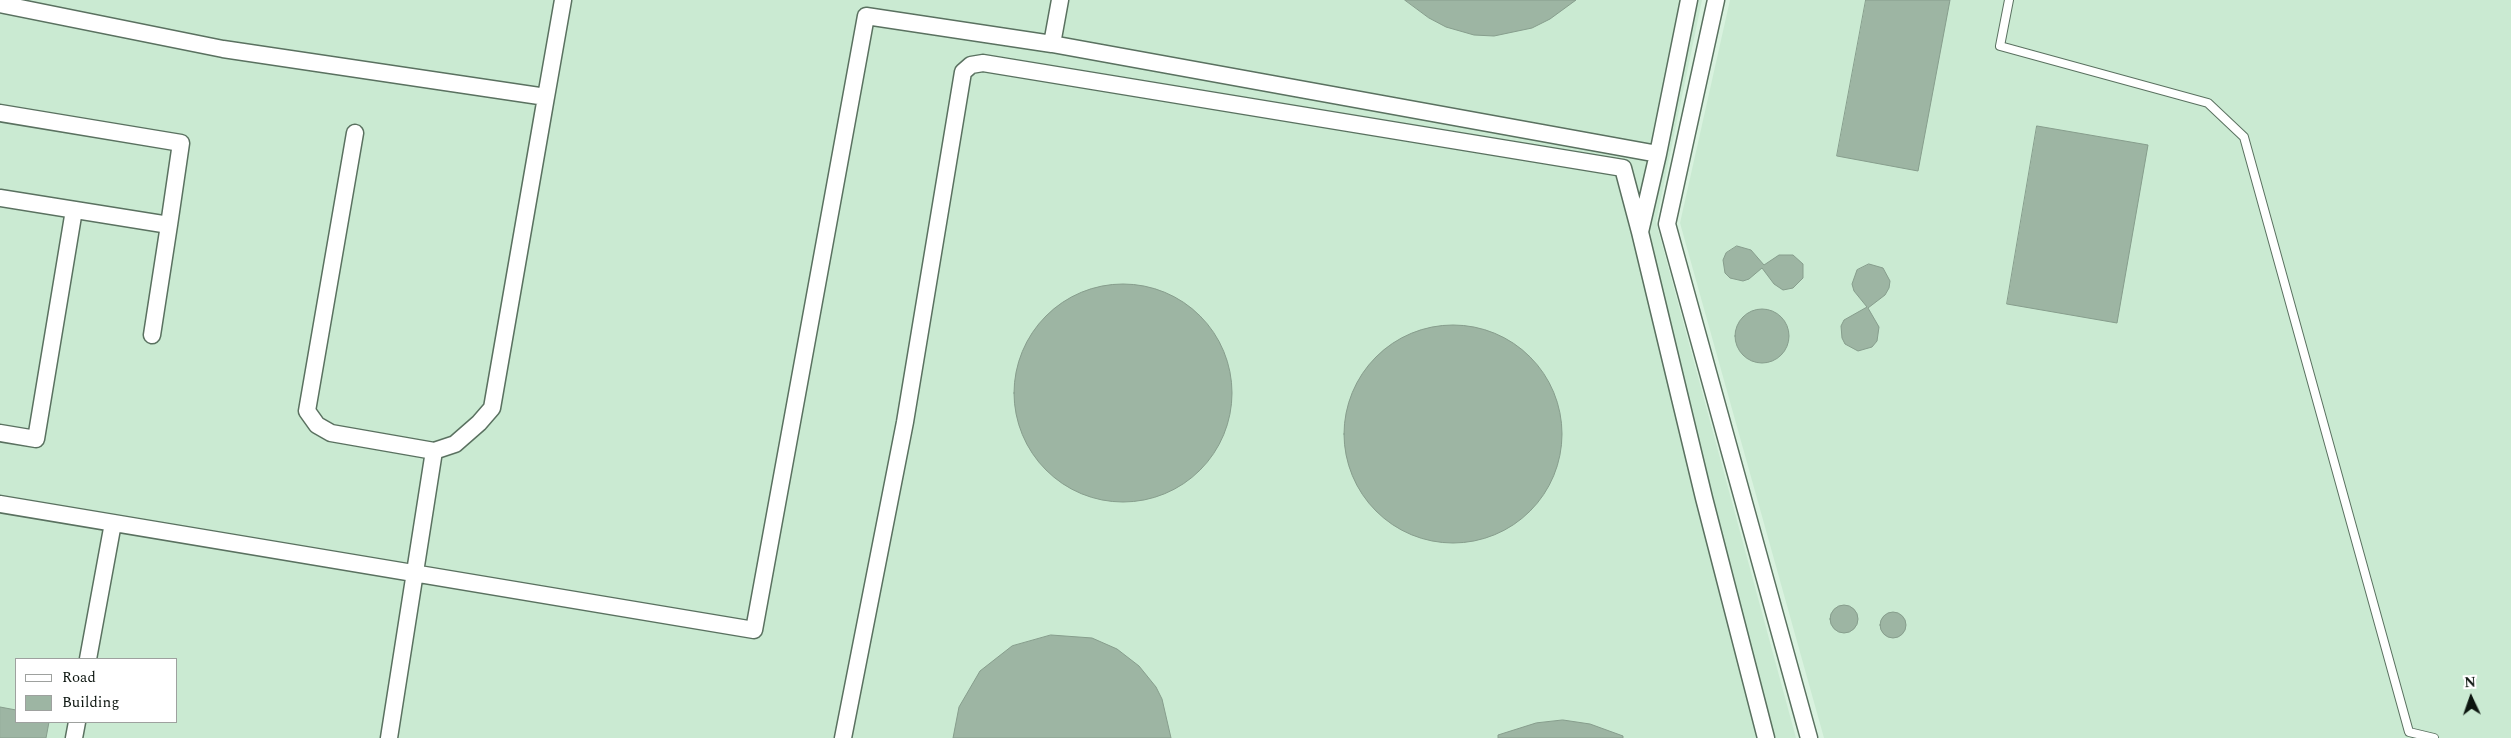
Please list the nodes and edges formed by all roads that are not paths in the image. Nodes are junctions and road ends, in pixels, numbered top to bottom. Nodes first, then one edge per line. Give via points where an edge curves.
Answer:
1 (563, 0) edge
2 (1060, 0) edge
3 (1688, 0) edge
4 (1716, 0) edge
5 (2009, 0) edge
6 (0, 4) edge
7 (1052, 44) junction
8 (546, 98) junction
9 (0, 113) edge
10 (355, 133) dead end
11 (1658, 154) junction
12 (0, 198) edge
13 (74, 210) junction
14 (169, 225) junction
15 (1640, 232) junction
16 (152, 335) dead end
17 (0, 433) edge
18 (434, 451) junction
19 (0, 504) edge
20 (113, 523) junction
21 (415, 574) junction
22 (88, 658) edge
23 (77, 723) edge
24 (74, 738) edge
25 (389, 738) edge
26 (843, 738) edge
27 (1766, 738) edge
28 (1809, 738) edge
29 (2434, 738) edge

1 - 8 street
2 - 7 street
3 - 11 street
4 - 28 street via 1667,224
5 - 29 lane via 2000,46 2208,102 2244,137 2409,732
6 - 8 street via 224,49
7 - 11 street
7 - 21 street via 866,16 754,630
8 - 18 street via 492,408 480,424 455,444
9 - 14 street via 181,143
10 - 18 street via 307,410 316,425 331,433
11 - 15 street
12 - 13 street
13 - 14 street
13 - 17 street via 36,439
14 - 16 street
15 - 26 street via 1623,168 983,63 971,65 963,72 905,422
15 - 27 street
18 - 21 street
19 - 20 street
20 - 21 street
20 - 22 street
21 - 25 street
23 - 24 street

